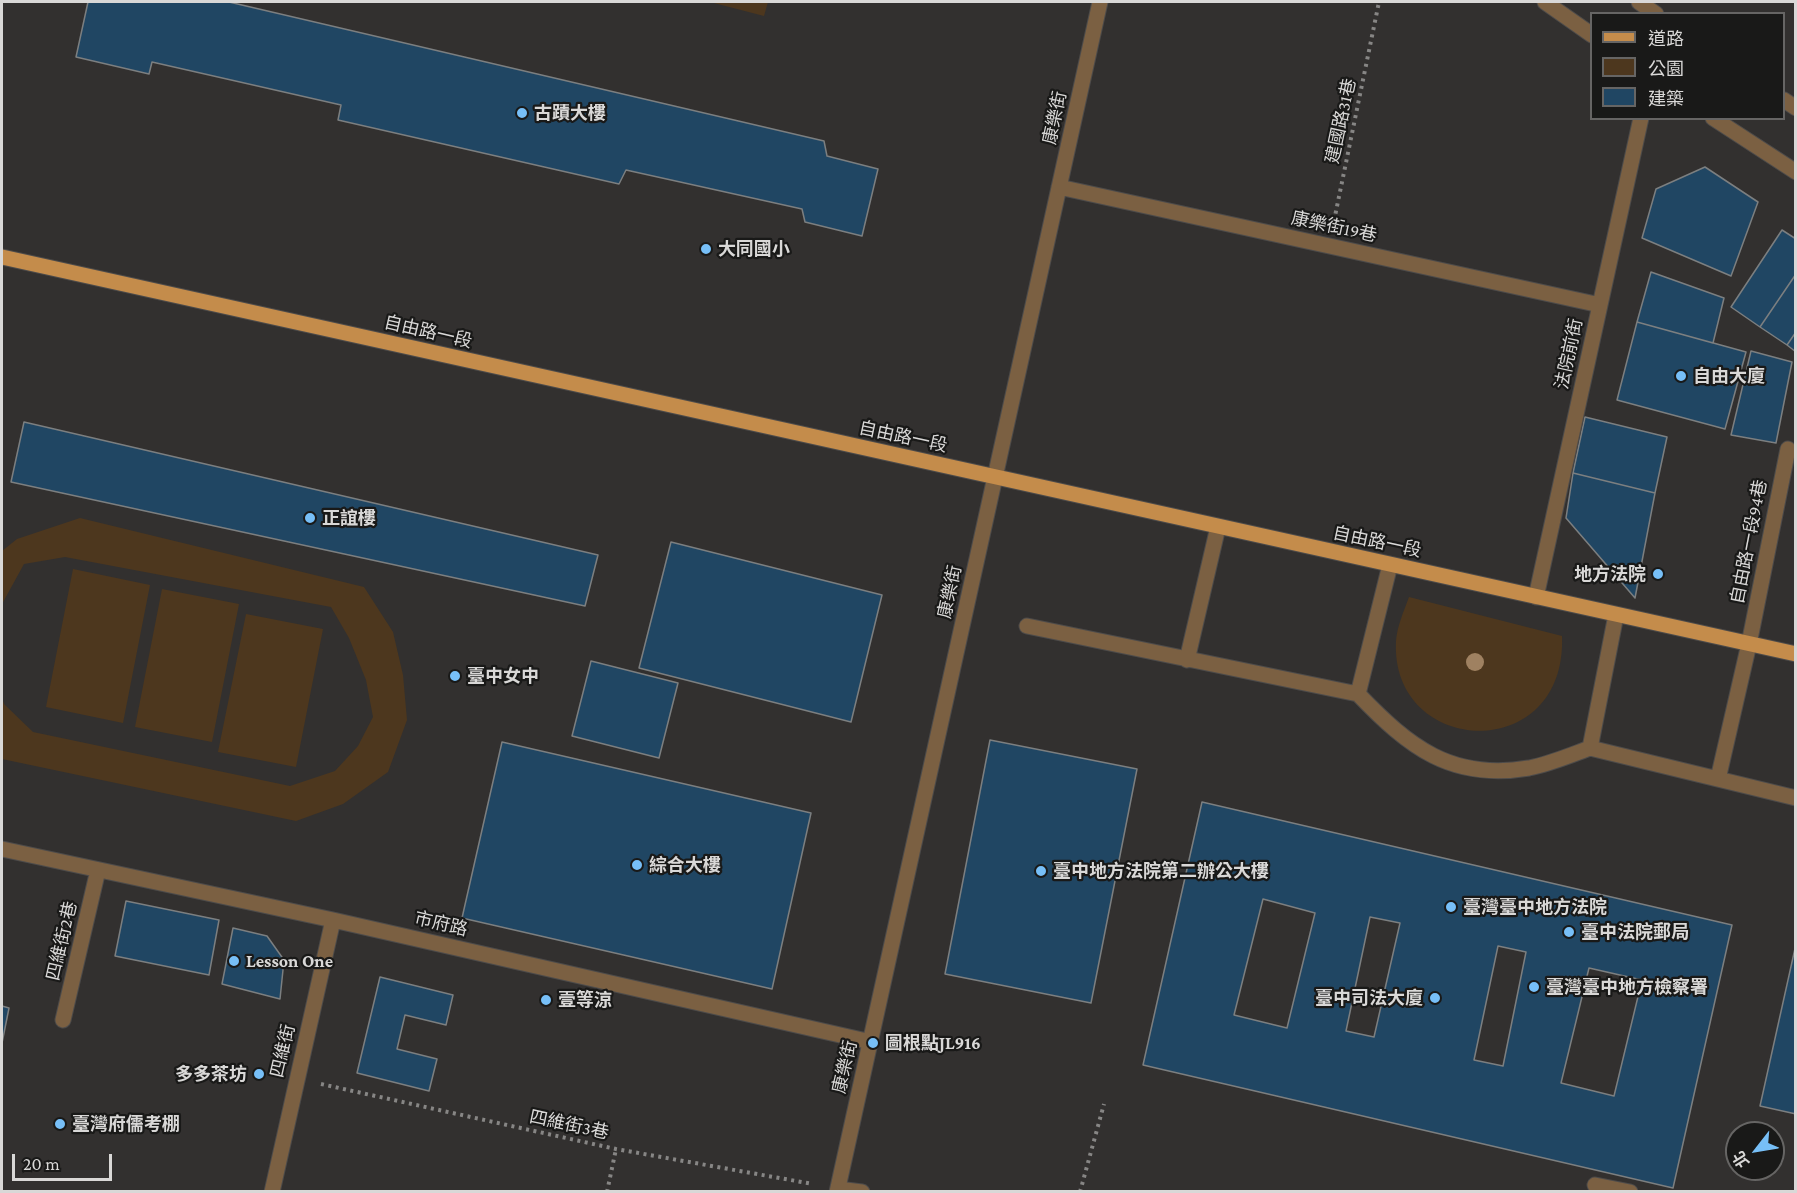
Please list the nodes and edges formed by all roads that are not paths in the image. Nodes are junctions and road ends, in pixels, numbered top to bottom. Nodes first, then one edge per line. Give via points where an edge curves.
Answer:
1 (1100, 2) edge
2 (1545, 2) edge
3 (1639, 2) edge
4 (1653, 12) edge
5 (1590, 34) edge
6 (1641, 120) edge
7 (1716, 120) edge
8 (1796, 172) edge
9 (1059, 187) junction
10 (2, 257) edge
11 (1600, 305) junction
12 (1788, 449) dead end
13 (995, 478) junction
14 (1218, 527) junction
15 (1390, 565) junction
16 (1536, 597) junction
17 (1616, 615) junction
18 (1027, 626) dead end
19 (1749, 644) junction
20 (1796, 654) edge
21 (1187, 660) junction
22 (1358, 694) junction
23 (1590, 748) junction
24 (1718, 779) junction
25 (1796, 798) edge
26 (2, 849) edge
27 (98, 870) junction
28 (333, 920) junction
29 (63, 1020) dead end
30 (871, 1042) junction
31 (1595, 1185) dead end
32 (837, 1190) edge
33 (272, 1191) edge
34 (862, 1191) edge
35 (1630, 1191) edge

1 - 9 street, 康樂街
2 - 5 street
3 - 4 street
6 - 11 street, 法院前街
7 - 8 street
9 - 11 street, 康樂街19巷
9 - 13 street, 康樂街
10 - 13 main road, 自由路一段
11 - 16 street, 法院前街
12 - 19 street, 自由路一段94巷
13 - 14 main road, 自由路一段
13 - 30 street, 康樂街
14 - 15 main road, 自由路一段
14 - 21 street
15 - 16 main road, 自由路一段
15 - 22 street
16 - 17 main road, 自由路一段
17 - 19 main road, 自由路一段
17 - 23 street
18 - 21 street
19 - 20 main road, 自由路一段
19 - 24 street, 自由路一段94巷
21 - 22 street
22 - 23 street via 1392,729 1430,755 1463,769 1497,772 1531,768
23 - 24 street
24 - 25 street
26 - 27 street, 市府路
27 - 28 street, 市府路
27 - 29 street, 四維街2巷
28 - 30 street, 市府路
28 - 33 street, 四維街
30 - 32 street, 康樂街
31 - 35 street
32 - 34 street

